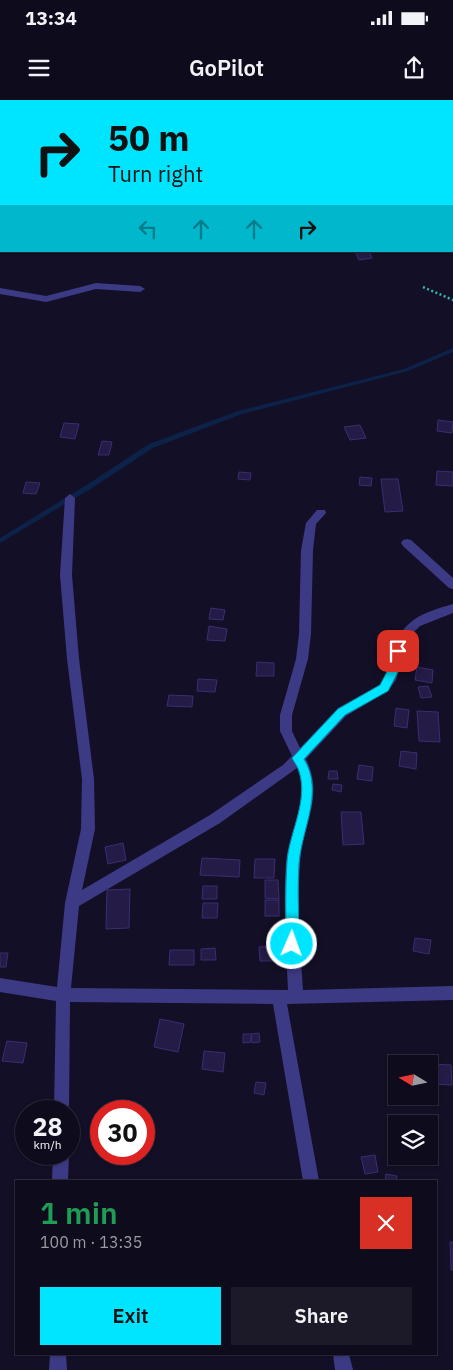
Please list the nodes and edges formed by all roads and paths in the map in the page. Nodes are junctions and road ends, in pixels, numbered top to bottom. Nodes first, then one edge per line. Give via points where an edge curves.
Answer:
1 (423, 287) dead end
2 (140, 289) dead end
3 (0, 291) edge
4 (453, 300) edge
5 (70, 498) dead end
6 (321, 512) dead end
7 (407, 543) dead end
8 (453, 585) edge
9 (453, 608) edge
10 (298, 758) junction
11 (72, 903) junction
12 (0, 986) edge
13 (453, 993) edge
14 (63, 994) junction
15 (296, 996) junction
16 (279, 997) junction
17 (61, 1100) edge
18 (61, 1165) edge
19 (60, 1180) edge
20 (311, 1180) edge
21 (58, 1355) edge
22 (341, 1355) edge
23 (58, 1370) edge
24 (344, 1370) edge

1 - 4 path
2 - 3 street via 96,286 46,299
5 - 11 street via 66,575 88,779 88,829
6 - 10 street via 312,523 307,550 302,659 286,715 286,731
7 - 8 street
9 - 10 street via 416,623 407,631 394,670 384,688 342,712
10 - 11 street via 288,769 215,819
10 - 15 street via 305,770 308,787 293,862 292,944
11 - 14 street
12 - 14 street
13 - 15 street
14 - 16 street
14 - 17 street
15 - 16 street
16 - 20 street
18 - 19 street
21 - 23 street
22 - 24 street

